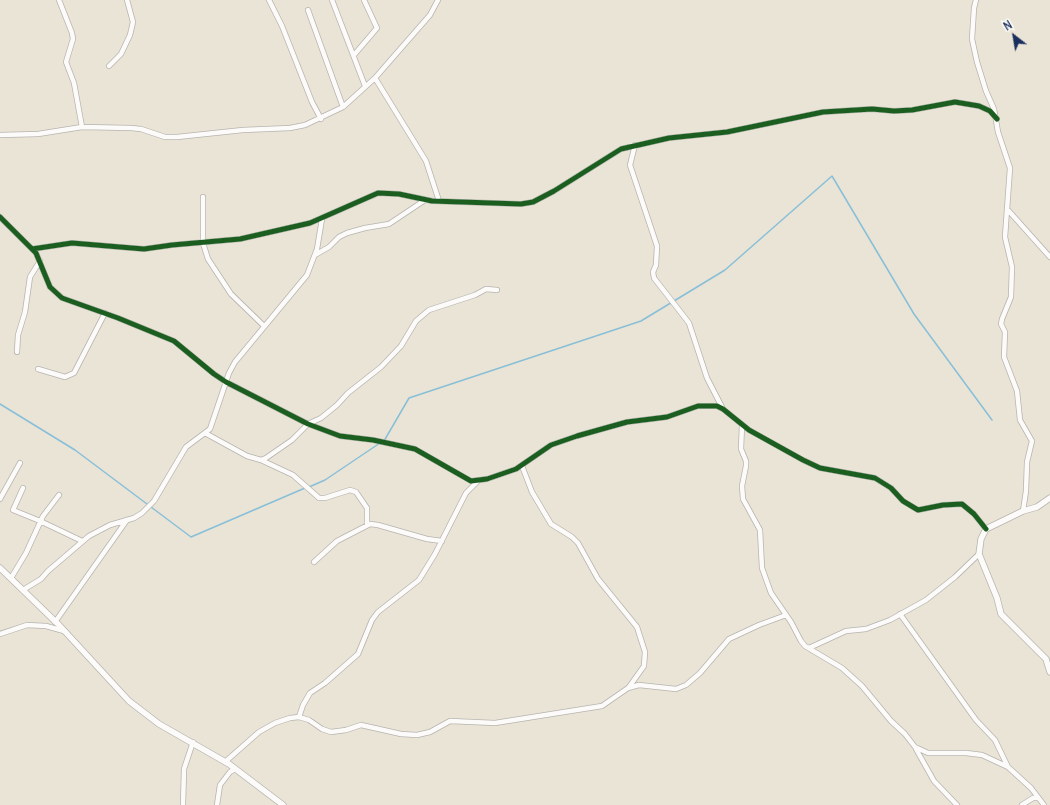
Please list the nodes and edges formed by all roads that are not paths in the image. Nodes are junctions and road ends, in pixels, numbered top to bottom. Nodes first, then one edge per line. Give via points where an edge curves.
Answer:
1 (59, 0) edge
2 (127, 0) edge
3 (269, 0) edge
4 (332, 0) edge
5 (364, 0) edge
6 (438, 0) edge
7 (976, 0) edge
8 (308, 10) dead end
9 (354, 55) junction
10 (109, 66) dead end
11 (375, 78) junction
12 (365, 86) junction
13 (343, 106) junction
14 (320, 119) junction
15 (997, 119) junction
16 (82, 127) junction
17 (0, 135) edge
18 (635, 145) junction
19 (203, 197) dead end
20 (425, 200) junction
21 (439, 201) junction
22 (1007, 209) junction
23 (0, 217) edge
24 (322, 219) junction
25 (203, 243) junction
26 (32, 249) junction
27 (315, 254) junction
28 (1050, 257) edge
29 (40, 261) junction
30 (497, 290) dead end
31 (105, 313) junction
32 (264, 326) junction
33 (17, 352) dead end
34 (38, 369) dead end
35 (226, 382) junction
36 (723, 409) junction
37 (308, 424) junction
38 (742, 425) junction
39 (205, 433) junction
40 (261, 460) junction
41 (20, 463) dead end
42 (522, 466) junction
43 (477, 482) junction
44 (23, 488) dead end
45 (59, 495) dead end
46 (1050, 498) edge
47 (0, 499) edge
48 (1023, 511) junction
49 (127, 520) junction
50 (40, 521) junction
51 (367, 525) junction
52 (986, 529) junction
53 (82, 541) junction
54 (442, 541) junction
55 (979, 554) junction
56 (314, 562) dead end
57 (0, 568) edge
58 (11, 578) junction
59 (24, 590) junction
60 (900, 614) junction
61 (786, 615) junction
62 (55, 622) junction
63 (64, 631) junction
64 (0, 634) edge
65 (809, 648) junction
66 (1050, 672) edge
67 (628, 688) junction
68 (299, 717) junction
69 (193, 742) junction
70 (915, 747) junction
71 (225, 762) junction
72 (1008, 767) junction
73 (235, 769) junction
74 (1038, 798) junction
75 (183, 805) edge
76 (217, 805) edge
77 (284, 805) edge
78 (957, 805) edge
79 (1022, 805) edge
80 (1044, 805) edge

1 - 16 street via 72,33 66,62 74,83
2 - 10 street via 133,22 130,35 121,54
3 - 14 street
4 - 9 street
5 - 9 street via 377,28
6 - 11 street via 430,15
7 - 15 street via 972,39 979,71
8 - 13 street
9 - 12 street
11 - 12 street
11 - 21 street via 426,161
12 - 13 street
13 - 14 street
14 - 16 street via 294,128 243,130 177,138 155,135 141,129
15 - 18 street via 990,111 979,106 955,102 906,110 823,112 726,132 669,138
15 - 22 street via 998,132 1010,168
16 - 17 street via 38,134
18 - 21 street via 621,148 533,202 521,204
18 - 36 street via 630,165 657,246 654,278 689,323 707,378
19 - 25 street
20 - 21 street
20 - 24 street via 399,194 378,193
20 - 27 street via 389,224 342,235 329,247
22 - 28 street
22 - 48 street via 1005,238 1011,259 1012,276 1011,297 1002,319 1005,332 1004,357 1017,391 1022,426 1032,441 1027,462 1026,500
23 - 26 street
24 - 25 street via 254,237
24 - 27 street
25 - 26 street via 144,249 72,243
25 - 32 street via 208,259 231,294
26 - 29 street
27 - 32 street via 304,278
29 - 31 street via 50,287 56,294
29 - 33 street via 30,277
30 - 37 street via 487,289 429,310 416,321 401,346 382,367 348,392 322,418
31 - 34 street via 74,373 65,377
31 - 35 street via 174,341
32 - 35 street via 235,362
35 - 37 street
35 - 39 street via 215,418
36 - 38 street
36 - 42 street via 717,406 698,406 667,417 627,422 597,430 551,445
37 - 40 street via 288,443
37 - 43 street via 340,436 415,449
38 - 52 street via 765,440 820,468 864,475 882,482 914,508 921,510 962,504
38 - 61 street via 741,449 746,461 742,486 743,499 760,530 762,568 768,586
39 - 40 street via 247,456
39 - 49 street via 186,447 150,506
40 - 51 street via 293,475 319,498 350,490 356,492 367,508
41 - 47 street
42 - 43 street
42 - 67 street via 532,492 551,524 578,543 598,579 637,627 645,652 644,666
43 - 54 street via 466,493
44 - 50 street via 13,510
45 - 50 street
46 - 48 street via 1038,507
48 - 52 street
49 - 53 street via 106,526
49 - 62 street
50 - 53 street
50 - 58 street via 26,553
51 - 54 street via 378,525
51 - 56 street via 337,541
52 - 55 street via 981,539
53 - 59 street via 41,579
54 - 68 street via 416,583 398,595 372,620 358,654 310,694
55 - 60 street via 934,594
55 - 66 street via 1001,614 1046,659
57 - 58 street
58 - 59 street
59 - 62 street
60 - 65 street via 866,629 837,634
60 - 72 street via 976,720 996,740
61 - 65 street via 801,641
61 - 67 street via 730,639 686,685 676,689 652,685
62 - 63 street
63 - 64 street via 27,624
63 - 69 street via 129,701 159,724
65 - 70 street via 842,668 862,686
67 - 68 street via 602,706 495,723 450,721 430,732 417,735 400,734 361,725 331,732
68 - 71 street via 268,726 248,740
69 - 71 street
69 - 75 street via 184,769
70 - 72 street via 928,753 982,755
70 - 78 street via 934,781
71 - 73 street
72 - 74 street
73 - 76 street via 220,785
73 - 77 street
74 - 79 street via 1033,798
74 - 80 street

